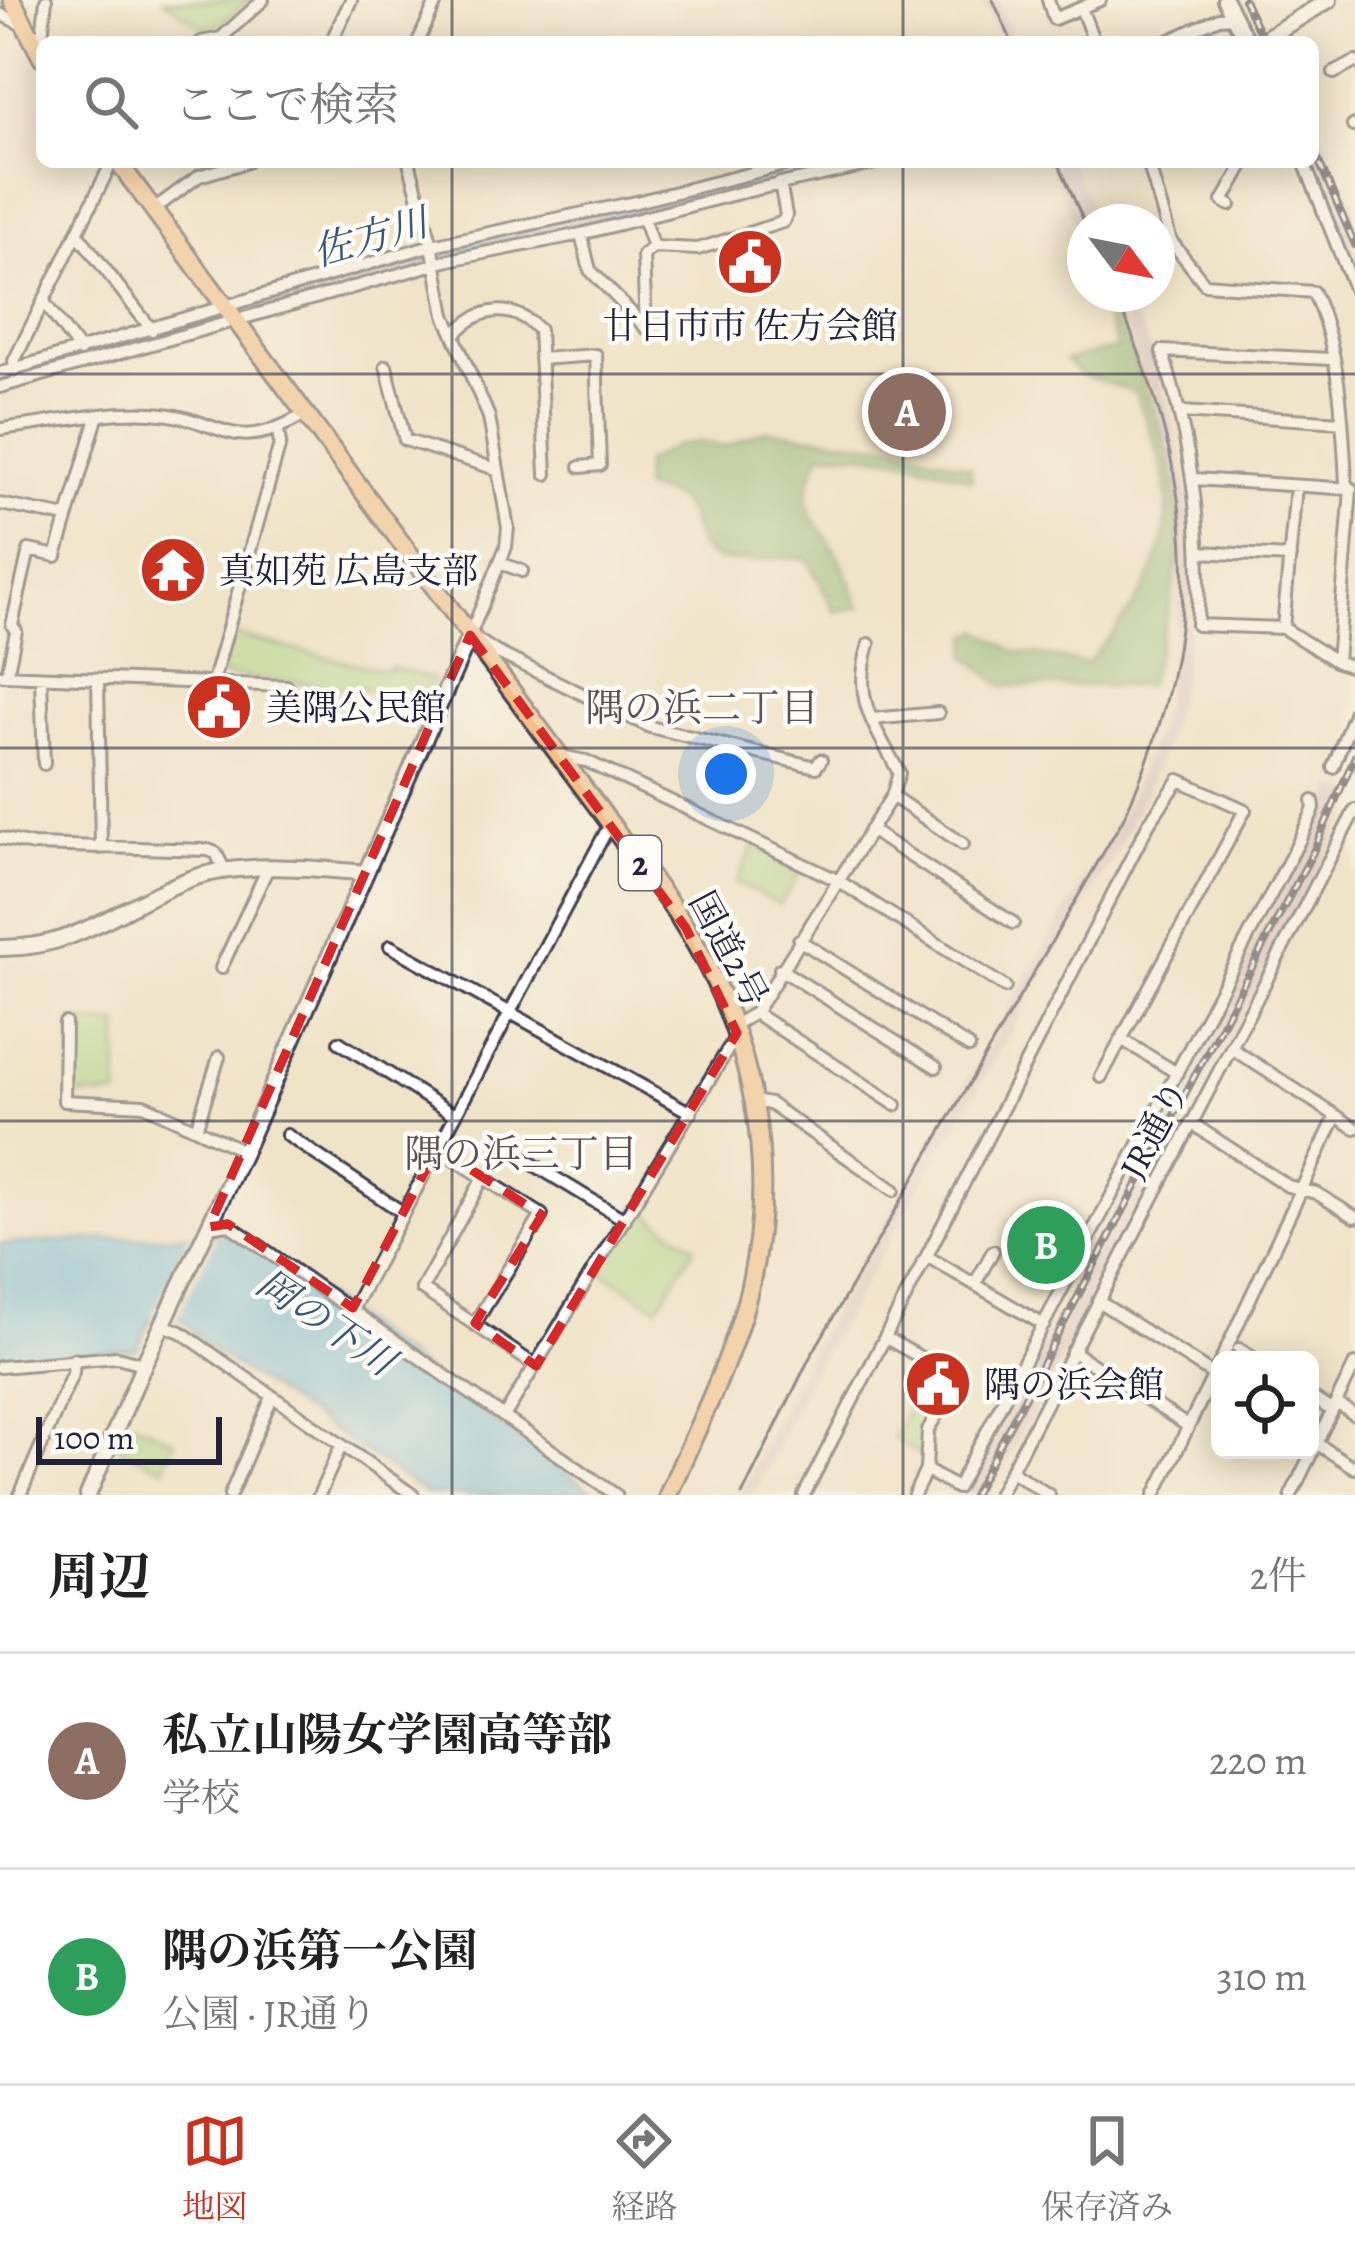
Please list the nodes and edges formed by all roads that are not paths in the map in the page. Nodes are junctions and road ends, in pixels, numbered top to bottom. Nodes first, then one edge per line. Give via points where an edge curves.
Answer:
1 (12, 0) edge
2 (46, 0) edge
3 (263, 0) edge
4 (350, 0) edge
5 (437, 0) edge
6 (1048, 0) edge
7 (1100, 0) edge
8 (1225, 0) edge
9 (1329, 0) edge
10 (1081, 8) junction
11 (0, 14) edge
12 (25, 28) junction
13 (1244, 33) edge
14 (42, 36) edge
15 (223, 36) edge
16 (334, 36) edge
17 (421, 36) edge
18 (1092, 36) edge
19 (1179, 36) edge
20 (36, 48) edge
21 (1355, 62) edge
22 (1334, 73) dead end
23 (112, 168) edge
24 (120, 168) edge
25 (228, 168) edge
26 (411, 168) edge
27 (772, 168) edge
28 (852, 168) edge
29 (1150, 168) edge
30 (1242, 168) edge
31 (1306, 168) edge
32 (780, 183) junction
33 (1230, 205) dead end
34 (154, 209) junction
35 (643, 218) junction
36 (77, 233) junction
37 (581, 234) junction
38 (433, 245) junction
39 (653, 247) junction
40 (436, 263) junction
41 (368, 272) junction
42 (1355, 291) edge
43 (44, 302) junction
44 (232, 315) junction
45 (152, 330) junction
46 (455, 334) junction
47 (80, 351) junction
48 (540, 359) junction
49 (1331, 359) junction
50 (15, 370) junction
51 (0, 373) edge
52 (384, 373) dead end
53 (0, 387) edge
54 (1181, 412) junction
55 (305, 414) junction
56 (97, 418) junction
57 (1342, 422) junction
58 (0, 429) edge
59 (278, 430) junction
60 (580, 467) dead end
61 (496, 470) junction
62 (546, 474) dead end
63 (1193, 479) junction
64 (1296, 486) junction
65 (1353, 489) edge
66 (0, 504) edge
67 (67, 517) junction
68 (1200, 552) junction
69 (1290, 557) junction
70 (500, 563) junction
71 (521, 571) dead end
72 (1283, 628) junction
73 (470, 634) junction
74 (868, 644) dead end
75 (1337, 662) junction
76 (1355, 668) edge
77 (3, 675) edge
78 (41, 676) junction
79 (98, 679) junction
80 (213, 681) junction
81 (287, 686) dead end
82 (1355, 711) edge
83 (938, 712) dead end
84 (872, 718) junction
85 (560, 756) junction
86 (820, 760) dead end
87 (44, 764) dead end
88 (1333, 767) dead end
89 (892, 796) junction
90 (1313, 801) dead end
91 (1355, 810) edge
92 (610, 824) junction
93 (870, 830) junction
94 (0, 838) edge
95 (963, 844) dead end
96 (101, 848) junction
97 (224, 869) junction
98 (267, 870) junction
99 (366, 873) junction
100 (838, 880) junction
101 (1013, 923) dead end
102 (799, 940) junction
103 (390, 946) dead end
104 (0, 948) edge
105 (220, 968) dead end
106 (780, 969) junction
107 (1005, 986) dead end
108 (509, 1012) junction
109 (755, 1013) junction
110 (65, 1022) dead end
111 (736, 1029) junction
112 (1121, 1039) junction
113 (339, 1042) dead end
114 (969, 1047) dead end
115 (1231, 1048) junction
116 (219, 1057) dead end
117 (936, 1067) dead end
118 (1178, 1073) junction
119 (1101, 1077) dead end
120 (754, 1101) junction
121 (896, 1105) dead end
122 (691, 1113) junction
123 (454, 1115) junction
124 (1336, 1116) junction
125 (1192, 1123) junction
126 (197, 1126) junction
127 (1355, 1128) edge
128 (287, 1135) dead end
129 (503, 1146) dead end
130 (436, 1148) junction
131 (244, 1151) junction
132 (483, 1178) junction
133 (894, 1190) dead end
134 (1301, 1190) junction
135 (402, 1212) junction
136 (1355, 1217) edge
137 (625, 1220) junction
138 (208, 1229) junction
139 (993, 1251) dead end
140 (928, 1257) junction
141 (976, 1282) junction
142 (1098, 1300) junction
143 (353, 1308) junction
144 (164, 1322) junction
145 (475, 1323) junction
146 (1044, 1324) junction
147 (886, 1338) junction
148 (1239, 1349) dead end
149 (1072, 1351) junction
150 (1226, 1351) edge
151 (1242, 1351) edge
152 (74, 1359) junction
153 (144, 1364) junction
154 (1355, 1364) edge
155 (536, 1366) junction
156 (1, 1367) edge
157 (1211, 1373) edge
158 (1211, 1381) edge
159 (0, 1382) edge
160 (272, 1397) junction
161 (1319, 1400) edge
162 (1334, 1407) junction
163 (505, 1414) junction
164 (1355, 1414) edge
165 (1188, 1426) junction
166 (1319, 1437) edge
167 (341, 1445) junction
168 (1319, 1445) edge
169 (1308, 1459) edge
170 (1355, 1468) edge
171 (926, 1470) junction
172 (1011, 1471) junction
173 (1293, 1491) edge
174 (412, 1494) edge
175 (20, 1495) edge
176 (88, 1495) edge
177 (230, 1495) edge
178 (319, 1495) edge
179 (616, 1495) edge
180 (668, 1495) edge
181 (804, 1495) edge
182 (914, 1495) edge
183 (998, 1495) edge
184 (1048, 1495) edge
185 (1155, 1495) edge
186 (1309, 1495) edge

1 - 12 highway
2 - 14 street
3 - 15 street
4 - 16 street
5 - 17 street
6 - 10 street via 1054,20
7 - 10 street
8 - 13 street
9 - 13 street
10 - 18 street
11 - 12 street
12 - 20 highway
13 - 19 street via 1219,18
21 - 22 street
23 - 36 street
24 - 34 highway, 国道2号 / 2
25 - 34 street via 194,179
26 - 38 street
27 - 38 street
28 - 32 street
29 - 49 street via 1171,241 1205,284 1313,292
30 - 33 street via 1223,201
31 - 42 street
32 - 35 street
32 - 39 street via 786,215 779,224 698,249
34 - 44 highway, 国道2号 / 2
35 - 37 street
35 - 39 street
36 - 43 street
36 - 45 street
37 - 39 street via 590,270 646,328 643,255
37 - 40 street
38 - 40 street
38 - 41 street
40 - 41 street
40 - 46 street
41 - 44 street
41 - 44 street
43 - 47 street
43 - 50 street
44 - 45 street
44 - 53 street
44 - 55 highway, 国道2号 / 2
45 - 47 street
46 - 48 street via 479,313 500,310 538,330
46 - 61 street via 488,411
47 - 50 street
48 - 60 street via 596,355 600,465
48 - 62 street
49 - 54 street via 1162,351
49 - 57 street
50 - 51 street
52 - 61 street via 409,443
54 - 57 street
54 - 63 street
55 - 59 street
55 - 73 highway, 国道2号 / 2
56 - 58 street
56 - 59 street via 155,413 249,436
56 - 67 street
57 - 65 street via 1346,484
59 - 80 street
61 - 70 street via 508,528
63 - 64 street
63 - 68 street
64 - 65 street
64 - 69 street
65 - 75 street
66 - 67 street
67 - 77 street via 56,556 29,550
68 - 69 street
68 - 72 street via 1197,625
69 - 72 street
70 - 71 street
70 - 73 street
72 - 75 street
73 - 85 highway, 国道2号 / 2
73 - 86 street via 650,727 816,767
73 - 99 street
74 - 84 street via 860,680
75 - 76 street
77 - 78 street
78 - 79 street
78 - 87 street
79 - 80 street
79 - 96 street
80 - 81 street
82 - 88 street
83 - 84 street
84 - 89 street via 898,773
85 - 92 highway, 国道2号 / 2
85 - 100 street via 586,760
89 - 93 street
89 - 95 street
90 - 118 street
91 - 115 street, JR通り
92 - 108 street
92 - 111 highway, 国道2号 / 2 via 686,928
93 - 100 street
93 - 101 street
94 - 96 street
96 - 97 street via 208,850
97 - 98 street
97 - 104 street via 67,940
98 - 99 street
98 - 105 street
99 - 131 street
100 - 102 street
100 - 107 street
102 - 106 street
102 - 114 street
103 - 108 street
106 - 109 street
106 - 117 street
108 - 122 street
108 - 123 street
109 - 111 street
109 - 121 street
110 - 126 street via 64,1101 143,1106
111 - 120 highway, 国道2号 / 2
111 - 122 street
112 - 118 street
112 - 119 street
112 - 140 street via 1245,810 1179,780 1149,823
113 - 123 street
115 - 124 street
115 - 125 street, JR通り
116 - 126 street
118 - 146 street
120 - 133 street via 770,1104
120 - 180 highway, 国道2号 / 2 via 761,1202 749,1288
122 - 137 street
123 - 130 street
124 - 127 street
124 - 134 street
125 - 134 street
125 - 142 street, JR通り
126 - 131 street
128 - 135 street
129 - 137 street
130 - 132 street
130 - 135 street
131 - 138 street
132 - 145 street via 422,1288
132 - 145 street via 542,1215
134 - 136 street
134 - 150 street
135 - 143 street
137 - 155 street
138 - 143 street via 228,1224
138 - 144 street
139 - 141 street
140 - 141 street
140 - 147 street
141 - 146 street
142 - 149 street, JR通り
142 - 157 street
143 - 163 street
144 - 153 street
144 - 160 street
145 - 155 street
146 - 171 street via 957,1488
147 - 171 street via 957,1378 928,1430
147 - 181 street
148 - 151 street
149 - 165 street
149 - 172 street, JR通り
152 - 153 street
152 - 156 street
152 - 175 street
153 - 176 street
154 - 162 street
155 - 163 street
156 - 159 street
158 - 165 street
160 - 167 street
160 - 177 street
161 - 162 street
162 - 164 street
162 - 166 street
163 - 179 street
165 - 185 street
167 - 174 street
167 - 178 street
168 - 170 street
169 - 173 street
171 - 182 street
172 - 183 street, JR通り
172 - 184 street
173 - 186 street

